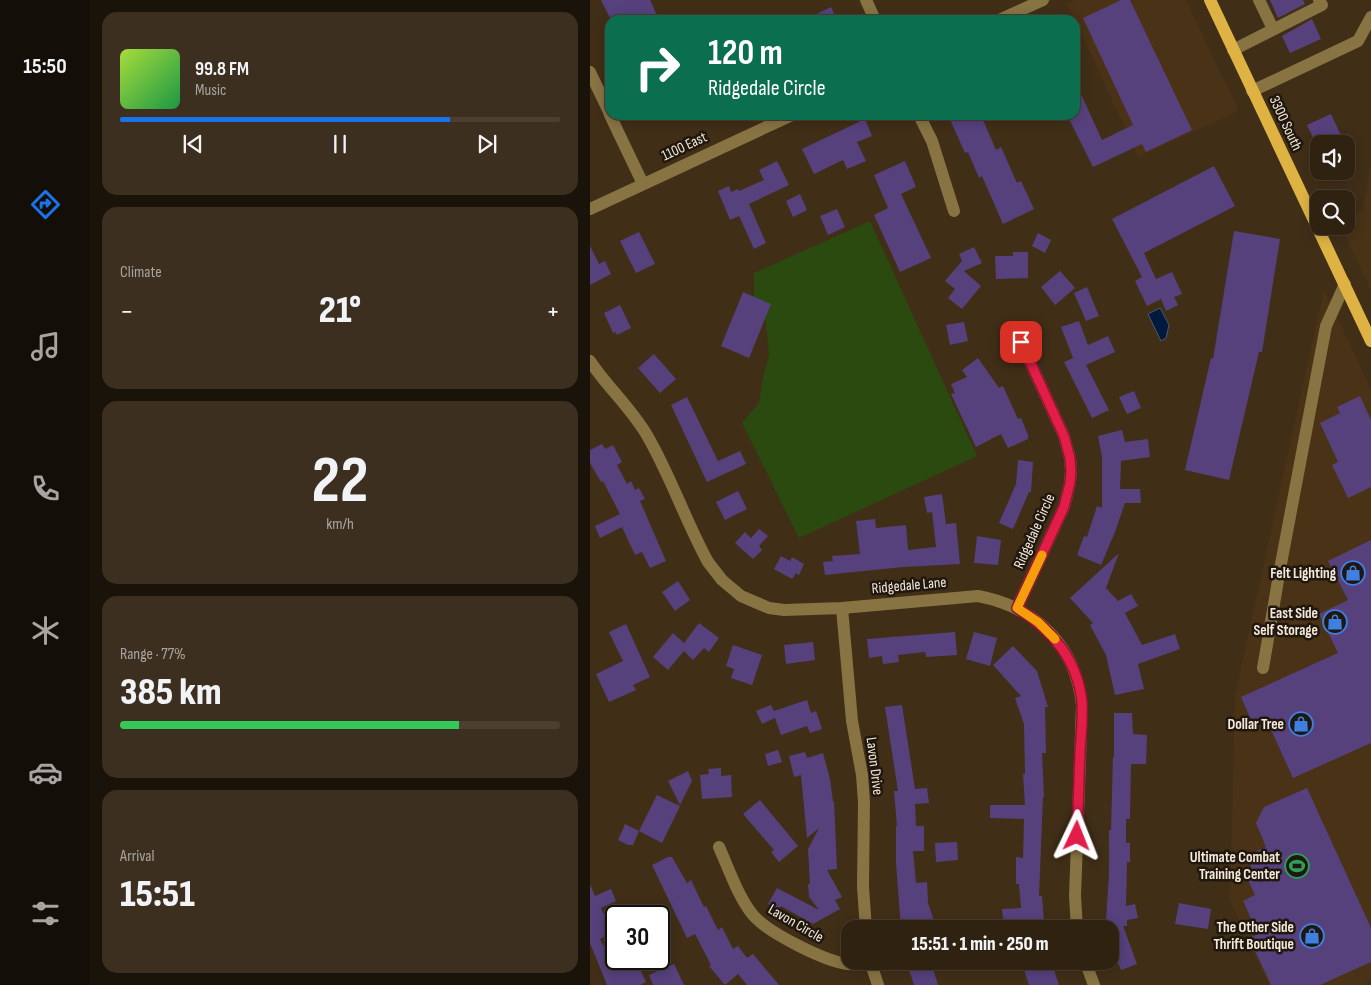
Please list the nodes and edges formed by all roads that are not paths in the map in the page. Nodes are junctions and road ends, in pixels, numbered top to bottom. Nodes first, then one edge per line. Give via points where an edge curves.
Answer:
1 (866, 0) edge
2 (1043, 0) edge
3 (1210, 0) edge
4 (1259, 0) edge
5 (1319, 0) edge
6 (873, 15) edge
7 (1010, 15) edge
8 (1371, 18) edge
9 (1273, 29) junction
10 (1233, 50) junction
11 (590, 72) edge
12 (1252, 91) junction
13 (605, 104) edge
14 (612, 120) edge
15 (781, 120) edge
16 (921, 120) edge
17 (643, 184) junction
18 (590, 208) edge
19 (954, 211) dead end
20 (1345, 284) junction
21 (1014, 326) dead end
22 (1370, 335) edge
23 (590, 360) edge
24 (842, 608) junction
25 (1017, 608) junction
26 (1263, 668) dead end
27 (719, 847) dead end
28 (865, 920) edge
29 (1077, 920) edge
30 (841, 962) edge
31 (873, 970) edge
32 (1088, 970) edge
33 (878, 985) edge
34 (1094, 985) edge

1 - 6 street
2 - 7 street
3 - 10 main road, 3300 South
4 - 9 street
5 - 9 street via 1322,5
8 - 12 street via 1358,41
9 - 10 street
10 - 12 main road, 3300 South
11 - 13 street
12 - 20 main road, 3300 South
14 - 17 street
15 - 17 street, 1100 East
16 - 19 street
17 - 18 street, 1100 East
20 - 22 main road, 3300 South
20 - 26 street via 1326,326
21 - 25 street, Ridgedale Circle via 1064,436 1071,471 1064,507
23 - 24 street, Ridgedale Lane via 648,437 702,553 722,580 741,596 769,608 801,611
24 - 25 street, Ridgedale Lane via 978,596
24 - 28 street, Lavon Drive via 852,721 862,784
25 - 29 street, Ridgedale Lane via 1038,622 1059,644 1073,666 1080,691
27 - 30 street, Lavon Circle via 746,906 759,922
31 - 33 street
32 - 34 street

